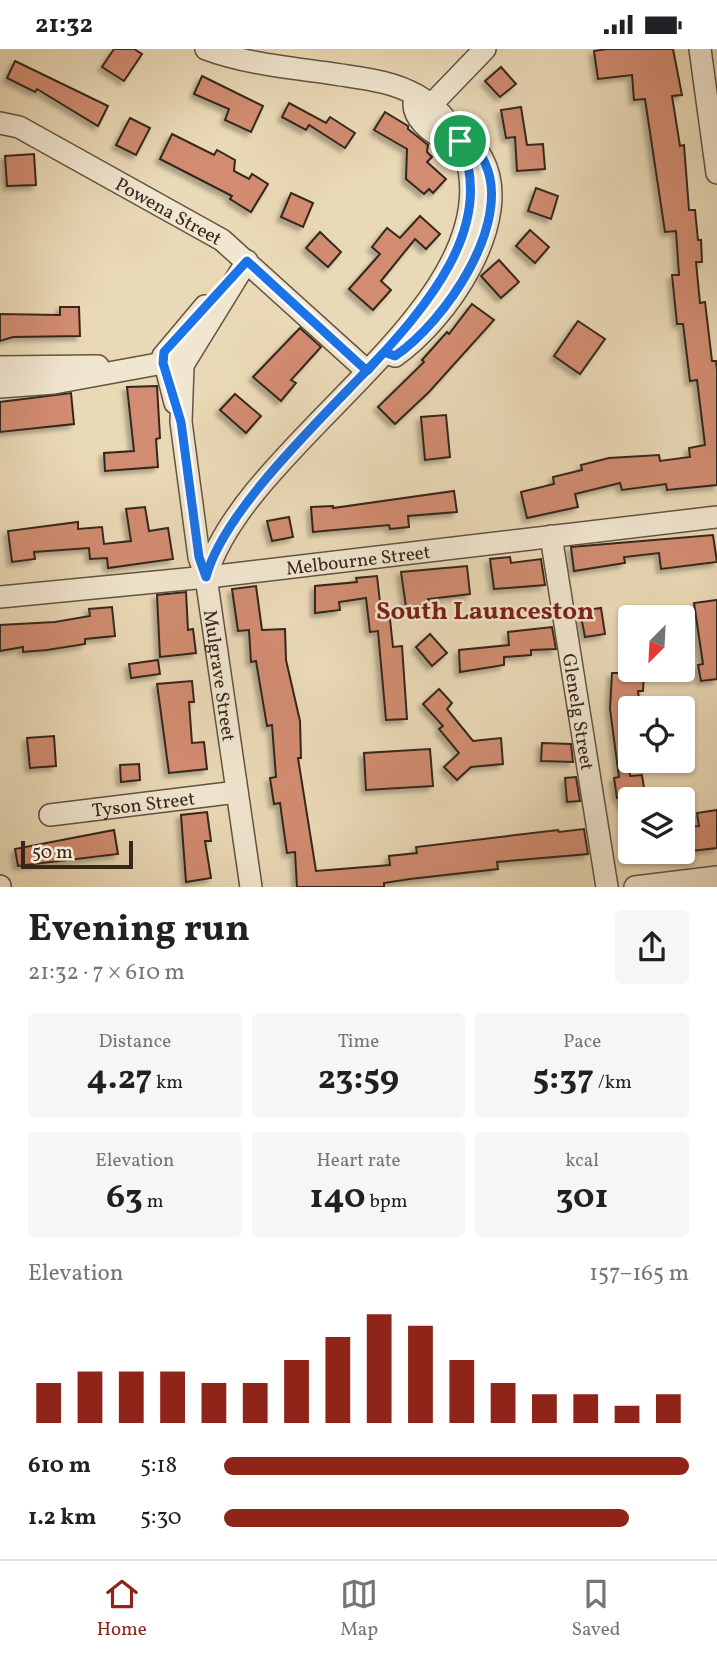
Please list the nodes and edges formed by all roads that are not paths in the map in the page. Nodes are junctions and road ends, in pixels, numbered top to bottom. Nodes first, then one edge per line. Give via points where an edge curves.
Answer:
1 (206, 49) edge
2 (485, 49) edge
3 (700, 49) edge
4 (424, 100) junction
5 (0, 114) edge
6 (10, 125) edge
7 (716, 161) edge
8 (247, 261) junction
9 (173, 364) junction
10 (0, 367) edge
11 (138, 367) junction
12 (367, 371) junction
13 (0, 387) edge
14 (717, 517) edge
15 (551, 536) junction
16 (206, 577) junction
17 (0, 597) edge
18 (237, 792) junction
19 (50, 815) dead end
20 (717, 877) edge
21 (251, 887) edge
22 (607, 887) edge
23 (635, 887) edge

1 - 4 street via 256,62 382,81
2 - 4 street
3 - 7 street
4 - 12 street via 460,141 472,196 461,241 436,289
5 - 6 street, Powena Street
6 - 8 street, Powena Street via 222,240
8 - 9 street
8 - 12 street, Powena Street
9 - 11 street
9 - 16 street, Mulgrave Street via 199,557
10 - 11 street
11 - 13 street via 54,383
12 - 16 street via 251,498 220,543
14 - 15 street, Melbourne Street
15 - 16 street, Melbourne Street
15 - 22 street, Glenelg Street
16 - 17 street, Melbourne Street
16 - 18 street, Mulgrave Street
18 - 19 street, Tyson Street
18 - 21 street, Mulgrave Street
20 - 23 street

